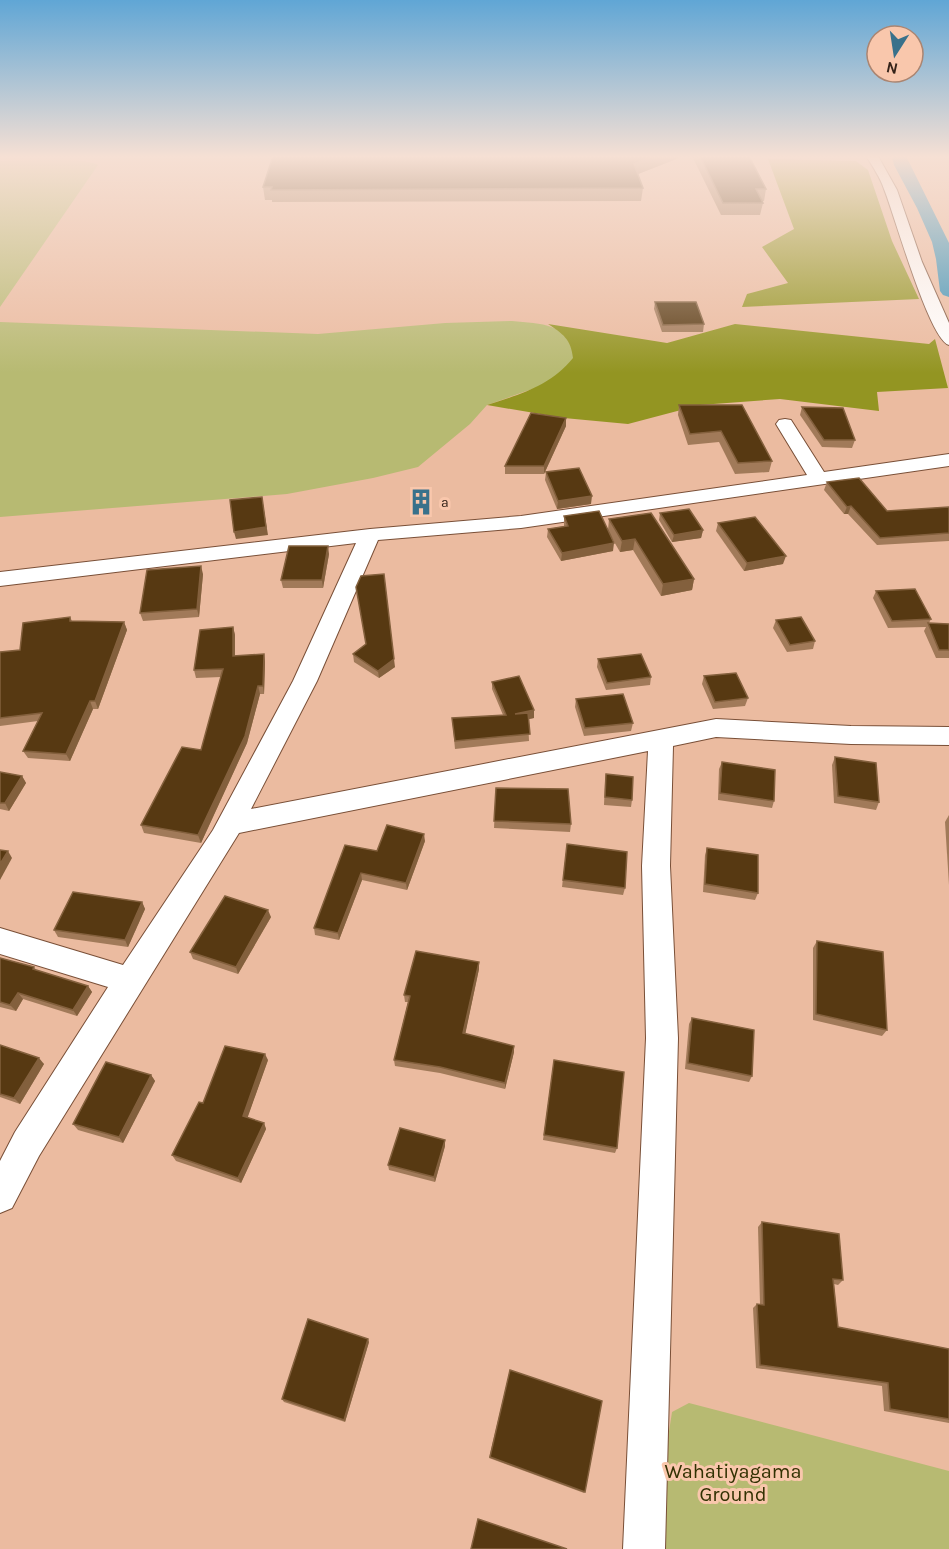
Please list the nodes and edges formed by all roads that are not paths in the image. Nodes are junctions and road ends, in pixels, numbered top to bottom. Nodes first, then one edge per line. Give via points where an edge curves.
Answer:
1 (903, 228) edge
2 (949, 340) edge
3 (785, 424) dead end
4 (949, 460) edge
5 (818, 478) junction
6 (370, 535) junction
7 (0, 579) edge
8 (949, 736) edge
9 (661, 738) junction
10 (230, 824) junction
11 (0, 941) edge
12 (129, 980) junction
13 (0, 1196) edge
14 (644, 1549) edge

1 - 2 street
3 - 5 street
4 - 5 street
5 - 6 street via 521,522
6 - 7 street
6 - 10 street via 305,681
8 - 9 street via 716,728
9 - 10 street
9 - 14 street via 656,866 662,1038
10 - 12 street
11 - 12 street
12 - 13 street via 27,1144

